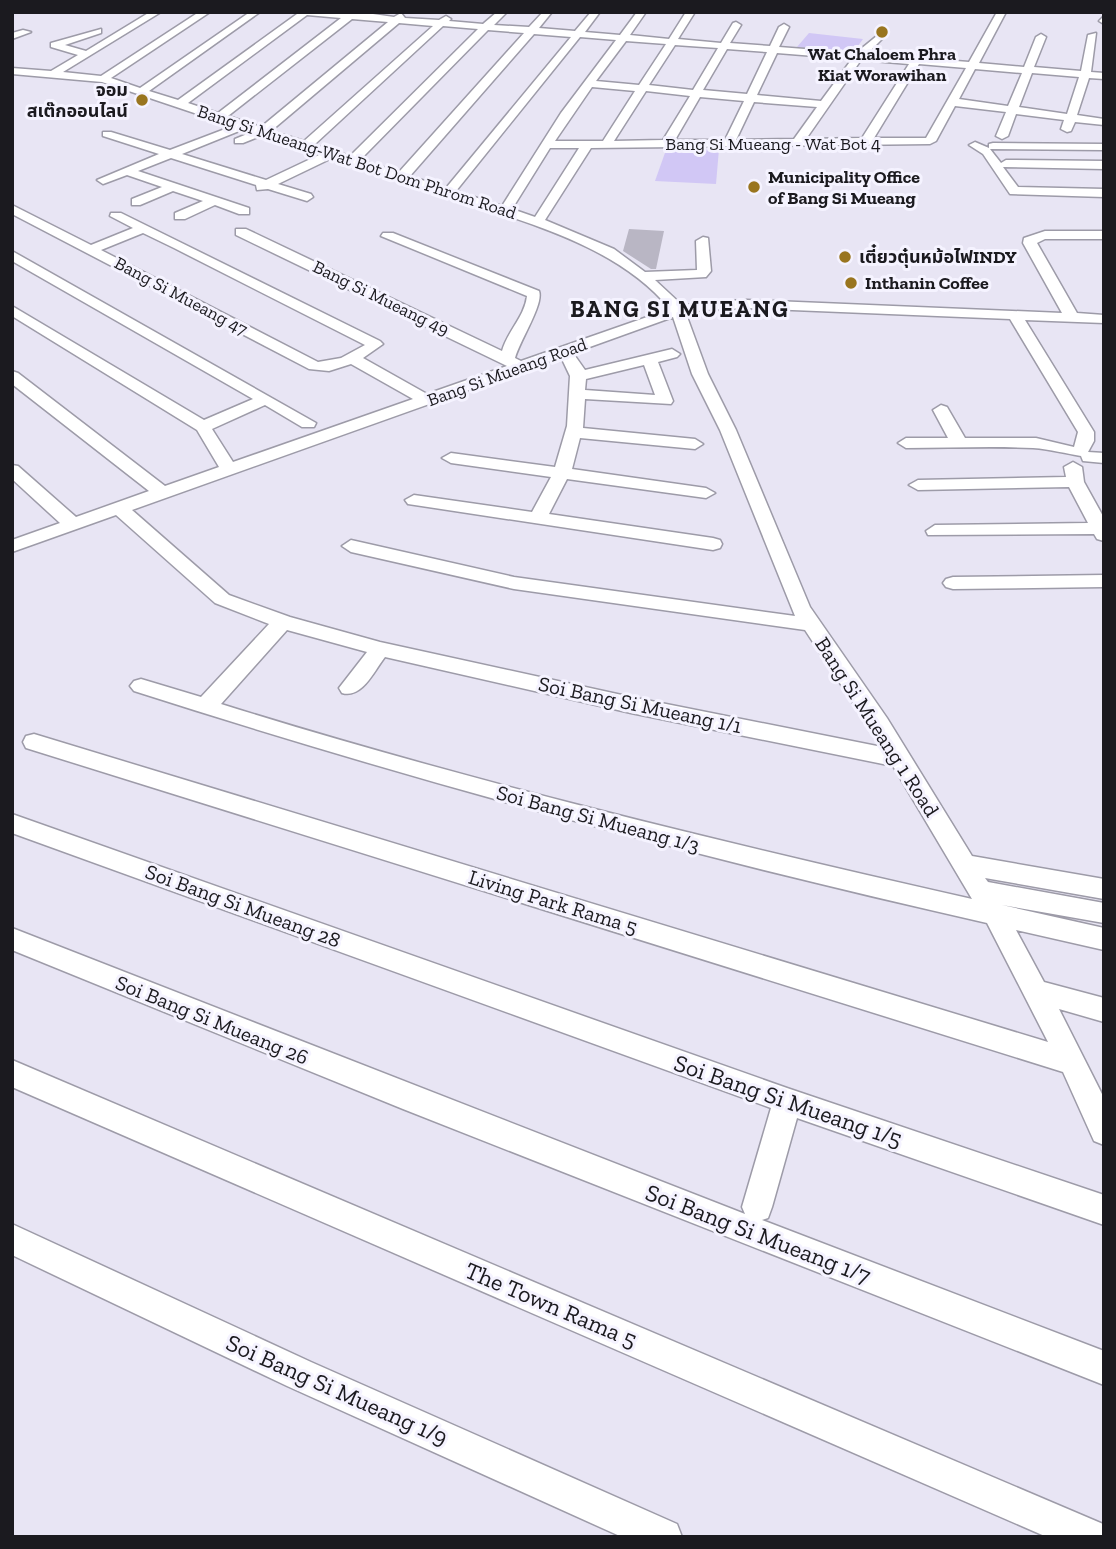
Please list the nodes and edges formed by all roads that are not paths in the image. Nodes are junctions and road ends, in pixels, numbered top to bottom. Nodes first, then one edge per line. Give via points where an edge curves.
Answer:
1 (157, 12) edge
2 (206, 12) edge
3 (256, 12) edge
4 (299, 12) edge
5 (406, 12) edge
6 (454, 12) edge
7 (503, 12) edge
8 (548, 12) edge
9 (596, 12) edge
10 (642, 12) edge
11 (691, 12) edge
12 (1002, 12) edge
13 (305, 13) edge
14 (352, 14) edge
15 (396, 20) junction
16 (441, 23) junction
17 (736, 25) dead end
18 (485, 27) junction
19 (783, 27) dead end
20 (530, 30) junction
21 (98, 31) dead end
22 (26, 32) dead end
23 (577, 34) junction
24 (1093, 35) dead end
25 (12, 36) edge
26 (1041, 37) dead end
27 (622, 38) junction
28 (878, 38) dead end
29 (671, 41) junction
30 (722, 46) junction
31 (771, 50) junction
32 (88, 54) junction
33 (859, 57) junction
34 (916, 61) junction
35 (1088, 61) junction
36 (1104, 62) edge
37 (972, 66) junction
38 (1028, 70) junction
39 (12, 71) edge
40 (55, 73) junction
41 (1085, 75) junction
42 (1104, 76) edge
43 (103, 79) junction
44 (588, 83) junction
45 (643, 88) junction
46 (142, 91) junction
47 (696, 92) junction
48 (750, 96) junction
49 (953, 102) junction
50 (180, 104) junction
51 (826, 105) junction
52 (1013, 109) junction
53 (220, 117) junction
54 (1071, 117) junction
55 (1104, 122) edge
56 (245, 125) junction
57 (264, 131) junction
58 (107, 134) dead end
59 (1002, 135) dead end
60 (1065, 135) dead end
61 (239, 141) dead end
62 (729, 143) junction
63 (797, 143) junction
64 (865, 143) junction
65 (667, 144) junction
66 (307, 145) junction
67 (547, 145) junction
68 (587, 145) junction
69 (606, 145) junction
70 (975, 145) dead end
71 (993, 146) dead end
72 (1057, 147) junction
73 (1104, 147) edge
74 (171, 154) junction
75 (331, 154) junction
76 (352, 161) junction
77 (1006, 164) dead end
78 (1069, 164) junction
79 (1104, 165) edge
80 (127, 171) junction
81 (402, 177) junction
82 (103, 180) dead end
83 (267, 184) junction
84 (1019, 184) dead end
85 (1085, 185) junction
86 (1104, 185) edge
87 (172, 187) junction
88 (449, 192) junction
89 (1104, 194) edge
90 (307, 197) dead end
91 (136, 202) dead end
92 (218, 202) junction
93 (12, 209) edge
94 (244, 211) dead end
95 (505, 211) junction
96 (116, 216) dead end
97 (180, 216) dead end
98 (538, 222) junction
99 (143, 229) junction
100 (241, 232) dead end
101 (1104, 235) edge
102 (388, 236) dead end
103 (703, 241) dead end
104 (92, 249) junction
105 (12, 255) edge
106 (642, 276) junction
107 (12, 310) edge
108 (679, 311) junction
109 (1015, 315) junction
110 (1072, 318) junction
111 (1104, 319) edge
112 (375, 345) joint
113 (564, 351) junction
114 (672, 354) dead end
115 (351, 358) junction
116 (650, 360) junction
117 (514, 363) junction
118 (12, 376) edge
119 (578, 376) junction
120 (576, 394) junction
121 (267, 399) junction
122 (427, 400) junction
123 (941, 410) dead end
124 (308, 423) dead end
125 (203, 427) junction
126 (573, 432) junction
127 (906, 443) dead end
128 (695, 444) dead end
129 (960, 444) junction
130 (452, 458) dead end
131 (1081, 460) edge
132 (229, 470) junction
133 (13, 472) edge
134 (562, 473) junction
135 (918, 485) dead end
136 (706, 493) dead end
137 (163, 494) junction
138 (414, 500) dead end
139 (120, 509) junction
140 (538, 519) junction
141 (74, 525) junction
142 (935, 531) dead end
143 (1101, 531) edge
144 (713, 544) dead end
145 (12, 546) edge
146 (351, 546) dead end
147 (1104, 581) edge
148 (953, 583) dead end
149 (1048, 583) junction
150 (1104, 597) edge
151 (283, 622) junction
152 (808, 624) junction
153 (380, 649) junction
154 (141, 686) dead end
155 (350, 688) dead end
156 (205, 706) junction
157 (34, 742) dead end
158 (900, 759) junction
159 (12, 823) edge
160 (963, 864) junction
161 (1104, 889) edge
162 (980, 891) junction
163 (1104, 913) edge
164 (995, 915) junction
165 (12, 939) edge
166 (1104, 939) edge
167 (474, 989) joint
168 (1036, 991) junction
169 (1104, 1010) edge
170 (1073, 1062) junction
171 (12, 1073) edge
172 (413, 1100) joint
173 (787, 1101) junction
174 (1101, 1116) edge
175 (757, 1207) dead end
176 (1104, 1210) edge
177 (12, 1239) edge
178 (1104, 1368) edge
179 (664, 1537) edge
180 (1090, 1537) edge

1 - 32 street
2 - 43 street
3 - 46 street
4 - 13 street
5 - 15 street
6 - 16 street
7 - 18 street
8 - 20 street
9 - 23 street
10 - 27 street
11 - 29 street
12 - 37 street, Bang Si Mueang - Wat Bot 4
13 - 14 street
13 - 50 street
14 - 15 street
14 - 53 street
15 - 16 street
15 - 57 street
16 - 18 street
16 - 66 street
17 - 30 street
18 - 20 street
18 - 76 street
19 - 31 street
20 - 23 street
20 - 81 street
21 - 32 street via 54,45
22 - 25 street
23 - 27 street
23 - 88 street
24 - 35 street
26 - 38 street
27 - 29 street
27 - 44 street
28 - 33 street
29 - 30 street
29 - 45 street
30 - 31 street
30 - 47 street
31 - 33 street
31 - 48 street
32 - 40 street
33 - 34 street
33 - 51 street
34 - 37 street
34 - 64 street
35 - 36 street
35 - 41 street
37 - 38 street
37 - 49 street, Bang Si Mueang - Wat Bot 4
38 - 41 street
38 - 52 street
39 - 40 street, Bang Si Mueang-Wat Bot Dom Phrom Road
40 - 43 street, Bang Si Mueang-Wat Bot Dom Phrom Road
41 - 42 street
41 - 54 street
43 - 46 street, Bang Si Mueang-Wat Bot Dom Phrom Road
44 - 45 street
44 - 67 street
45 - 47 street
45 - 69 street
46 - 50 street, Bang Si Mueang-Wat Bot Dom Phrom Road
47 - 48 street
47 - 65 street
48 - 51 street
48 - 62 street
49 - 52 street
49 - 64 street, Bang Si Mueang - Wat Bot 4 via 930,141
50 - 53 street, Bang Si Mueang-Wat Bot Dom Phrom Road
51 - 63 street
52 - 54 street
52 - 59 street
53 - 56 street, Bang Si Mueang-Wat Bot Dom Phrom Road
54 - 55 street
54 - 60 street
56 - 57 street, Bang Si Mueang-Wat Bot Dom Phrom Road
56 - 74 street
57 - 61 street
57 - 66 street, Bang Si Mueang-Wat Bot Dom Phrom Road
58 - 74 street
62 - 63 street, Bang Si Mueang - Wat Bot 4
62 - 65 street, Bang Si Mueang - Wat Bot 4
63 - 64 street, Bang Si Mueang - Wat Bot 4
65 - 69 street, Bang Si Mueang - Wat Bot 4
66 - 75 street, Bang Si Mueang-Wat Bot Dom Phrom Road
67 - 68 street, Bang Si Mueang - Wat Bot 4
67 - 95 street
68 - 69 street, Bang Si Mueang - Wat Bot 4
68 - 98 street
70 - 89 street via 987,152 1014,191
71 - 72 street
72 - 73 street
72 - 78 street
74 - 80 street
74 - 83 street
75 - 76 street, Bang Si Mueang-Wat Bot Dom Phrom Road
75 - 83 street
76 - 81 street, Bang Si Mueang-Wat Bot Dom Phrom Road
77 - 78 street
78 - 79 street
78 - 85 street
80 - 82 street
80 - 87 street
81 - 88 street, Bang Si Mueang-Wat Bot Dom Phrom Road
83 - 90 street
83 - 92 street
84 - 85 street
85 - 86 street
87 - 91 street
87 - 92 street
88 - 95 street, Bang Si Mueang-Wat Bot Dom Phrom Road
92 - 94 street
92 - 97 street
93 - 104 street, Bang Si Mueang 47
95 - 98 street, Bang Si Mueang-Wat Bot Dom Phrom Road
96 - 99 street
98 - 106 street, Bang Si Mueang-Wat Bot Dom Phrom Road via 609,252
99 - 104 street
99 - 112 street
100 - 117 street, Bang Si Mueang 49
101 - 110 street via 1031,239
102 - 117 street via 534,294 513,339
103 - 106 street via 701,274
104 - 115 street, Bang Si Mueang 47 via 314,366 324,368
105 - 121 street
106 - 108 street, Bang Si Mueang-Wat Bot Dom Phrom Road
107 - 125 street
108 - 109 street, Bang Si Mueang Road via 730,303
108 - 113 street, Bang Si Mueang Road
108 - 152 street, Bang Si Mueang 1 Road via 700,374
109 - 110 street, Bang Si Mueang Road
109 - 131 street via 1086,432
110 - 111 street, Bang Si Mueang Road
112 - 115 street, Bang Si Mueang 47
113 - 117 street, Bang Si Mueang Road
113 - 119 street
114 - 116 street
115 - 122 street
116 - 119 street
116 - 120 street via 665,401
117 - 122 street, Bang Si Mueang Road
118 - 137 street
119 - 120 street
120 - 126 street
121 - 124 street
121 - 125 street
122 - 132 street, Bang Si Mueang Road
123 - 129 street
125 - 132 street
126 - 128 street
126 - 134 street
127 - 129 street
129 - 131 street via 1036,443
130 - 134 street
131 - 135 street
131 - 143 street
132 - 137 street, Bang Si Mueang Road
133 - 141 street
134 - 136 street
134 - 140 street
137 - 139 street, Bang Si Mueang Road
138 - 140 street
139 - 141 street, Bang Si Mueang Road
139 - 151 street, Soi Bang Si Mueang 1/1 via 222,599
140 - 144 street
141 - 145 street, Bang Si Mueang Road
142 - 143 street
146 - 152 street via 514,583
147 - 149 street
148 - 149 street
149 - 150 street via 1064,592
151 - 153 street, Soi Bang Si Mueang 1/1
151 - 156 street
152 - 158 street, Bang Si Mueang 1 Road
153 - 155 street
153 - 158 street, Soi Bang Si Mueang 1/1
154 - 156 street, Soi Bang Si Mueang 1/3
156 - 164 street, Soi Bang Si Mueang 1/3 via 437,777 705,848
157 - 170 street, Living Park Rama 5
158 - 160 street, Bang Si Mueang 1 Road
159 - 167 street, Soi Bang Si Mueang 28
160 - 161 street
160 - 162 street, Bang Si Mueang 1 Road
162 - 163 street
162 - 164 street, Bang Si Mueang 1 Road
164 - 166 street, Soi Bang Si Mueang 1/3
164 - 168 street, Bang Si Mueang 1 Road
165 - 172 street, Soi Bang Si Mueang 26
167 - 173 street, Soi Bang Si Mueang 1/5
168 - 169 street
168 - 170 street, Bang Si Mueang 1 Road
170 - 174 street, Bang Si Mueang 1 Road
171 - 180 street, The Town Rama 5
172 - 178 street, Soi Bang Si Mueang 1/7
173 - 175 street
173 - 176 street, Soi Bang Si Mueang 1/5
177 - 179 street, Soi Bang Si Mueang 1/9

